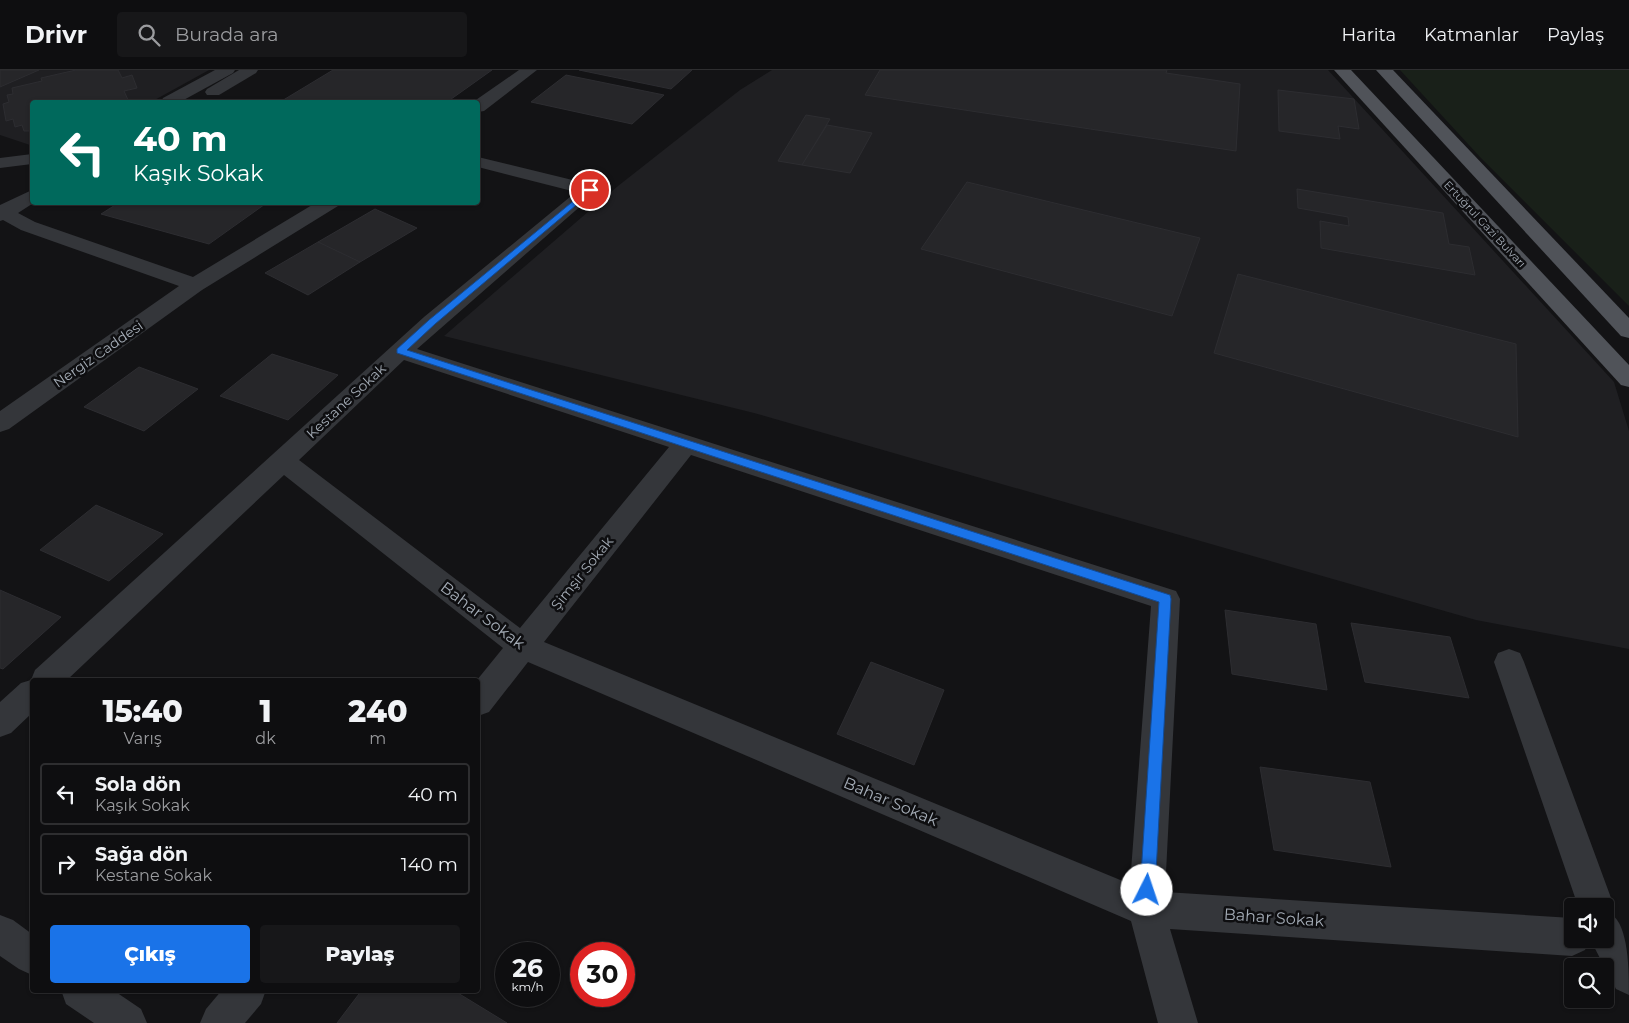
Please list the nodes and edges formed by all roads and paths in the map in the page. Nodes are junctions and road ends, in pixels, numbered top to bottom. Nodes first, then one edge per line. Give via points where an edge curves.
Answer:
1 (227, 70) edge
2 (250, 70) edge
3 (529, 70) edge
4 (1342, 70) edge
5 (1384, 70) edge
6 (173, 100) edge
7 (198, 100) edge
8 (480, 106) edge
9 (30, 159) edge
10 (480, 162) edge
11 (0, 163) edge
12 (30, 181) edge
13 (30, 196) edge
14 (1, 205) edge
15 (326, 205) edge
16 (195, 285) junction
17 (1629, 332) edge
18 (400, 351) junction
19 (1629, 379) edge
20 (0, 423) edge
21 (686, 444) junction
22 (282, 460) junction
23 (522, 646) junction
24 (1509, 662) dead end
25 (48, 678) edge
26 (30, 695) edge
27 (480, 699) edge
28 (0, 723) edge
29 (1591, 898) edge
30 (1146, 909) junction
31 (0, 933) edge
32 (1564, 936) edge
33 (1613, 948) edge
34 (30, 955) edge
35 (1629, 976) edge
36 (84, 993) edge
37 (244, 993) edge
38 (127, 1023) edge
39 (220, 1023) edge
40 (1178, 1023) edge

1 - 6 street
2 - 7 street
3 - 8 street
4 - 19 main road, Ertuğrul Gazi Bulvarı
5 - 17 main road
9 - 11 street
10 - 18 street, Kestane Sokak via 590,190
12 - 14 street
13 - 14 street
14 - 16 street via 28,226
15 - 16 street
16 - 20 street, Nergiz Caddesi
18 - 21 street
18 - 22 street, Kestane Sokak
21 - 23 street, Şimşir Sokak
21 - 30 street via 1166,599
22 - 23 street, Bahar Sokak
22 - 25 street, Kestane Sokak
23 - 27 street, Şimşir Sokak
23 - 30 street, Bahar Sokak
24 - 29 street
26 - 28 street
30 - 32 street, Bahar Sokak
30 - 40 street
31 - 34 street
33 - 35 street
36 - 38 street
37 - 39 street

